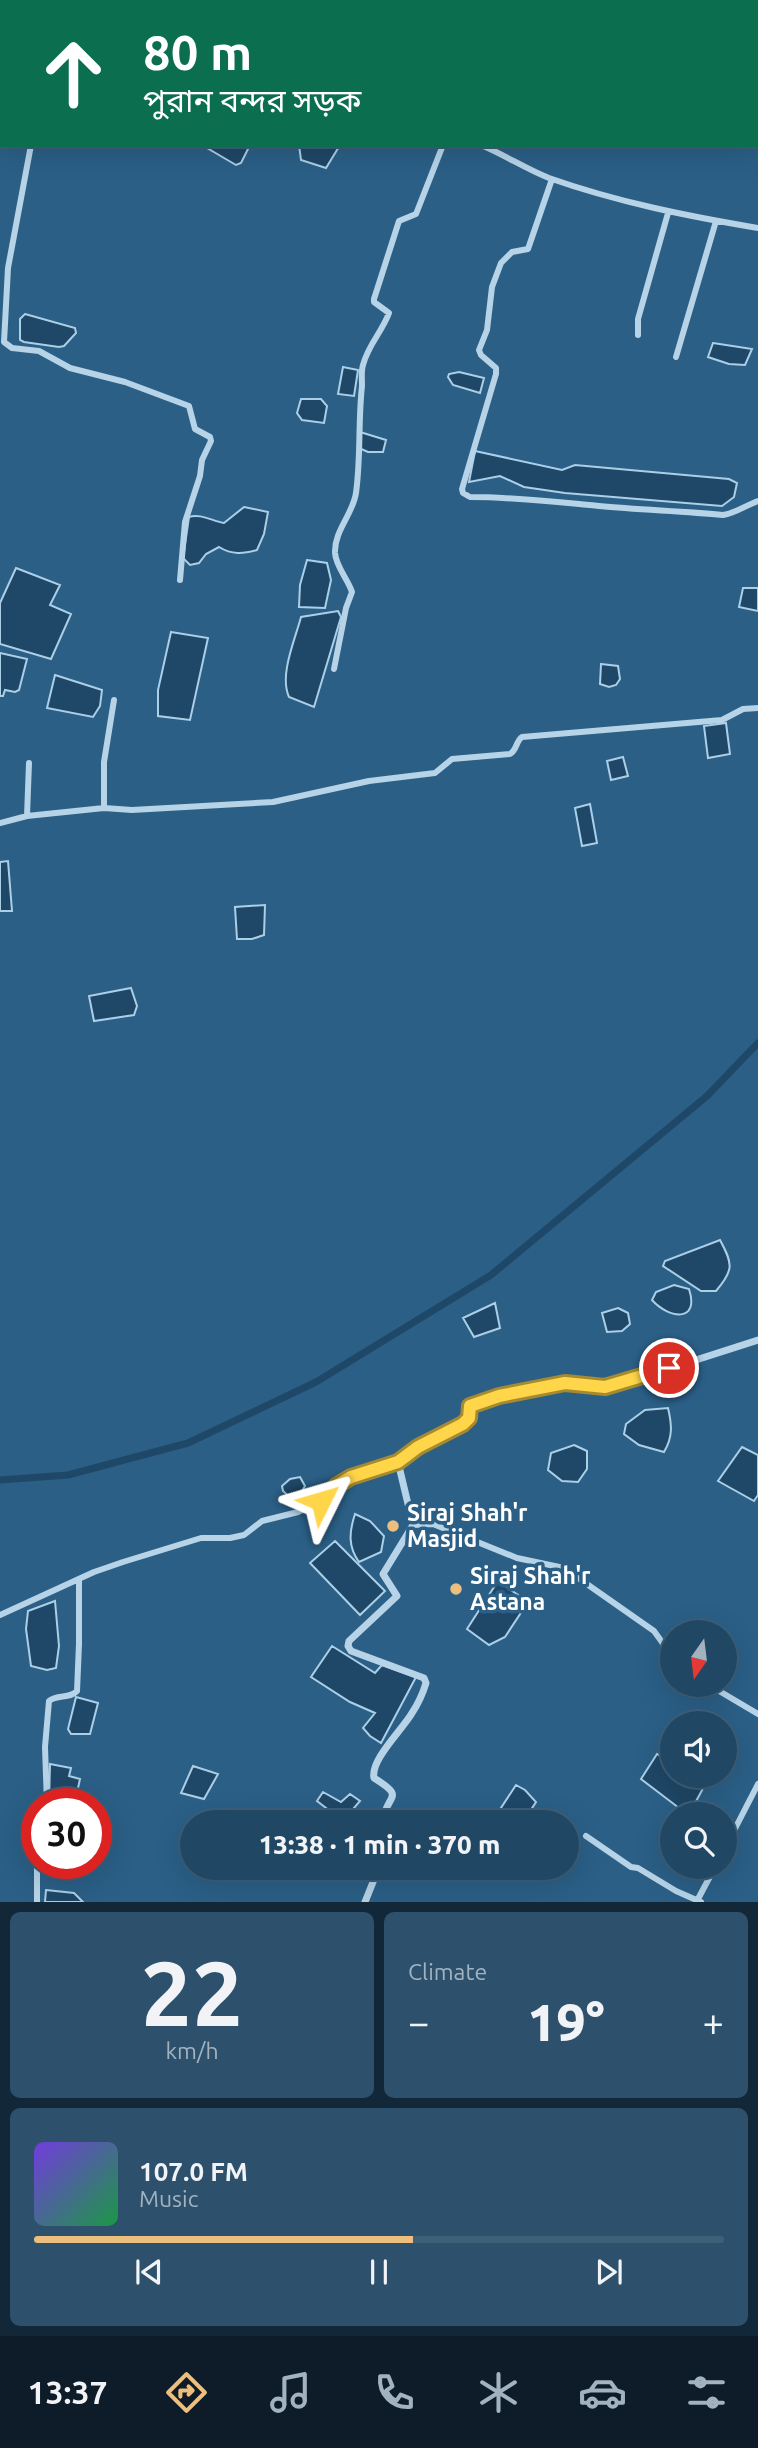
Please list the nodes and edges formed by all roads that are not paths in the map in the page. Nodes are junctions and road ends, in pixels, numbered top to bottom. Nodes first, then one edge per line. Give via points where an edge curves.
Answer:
1 (31, 147) edge
2 (442, 147) edge
3 (499, 148) edge
4 (552, 179) junction
5 (668, 212) junction
6 (716, 221) junction
7 (758, 228) edge
8 (638, 335) dead end
9 (676, 357) dead end
10 (758, 501) edge
11 (180, 580) dead end
12 (334, 669) dead end
13 (114, 700) dead end
14 (758, 708) edge
15 (29, 763) dead end
16 (104, 808) junction
17 (27, 816) junction
18 (0, 823) edge
19 (758, 1340) edge
20 (398, 1462) junction
21 (413, 1525) junction
22 (79, 1579) junction
23 (0, 1615) edge
24 (660, 1639) edge
25 (731, 1698) edge
26 (758, 1714) edge
27 (758, 1784) edge
28 (46, 1788) edge
29 (385, 1810) edge
30 (737, 1825) edge
31 (586, 1836) dead end
32 (37, 1879) edge
33 (709, 1879) edge
34 (374, 1880) edge
35 (699, 1901) edge
36 (37, 1902) edge
37 (365, 1902) edge

1 - 11 street via 8,268 4,342 189,405 195,429 211,441 185,522
2 - 12 street via 416,214 399,221 374,299 389,313 362,367 356,495 335,554 352,592
3 - 4 street
4 - 5 street
4 - 10 street via 528,249 512,251 501,263 492,286 479,350 496,374 463,494 723,515
5 - 6 street
5 - 8 street via 638,319
6 - 7 street
6 - 9 street
13 - 16 street via 104,762
14 - 16 street via 743,709 722,720 522,737 510,754 452,759 435,773 369,781 274,802
15 - 17 street
16 - 17 street
17 - 18 street
19 - 20 street via 605,1387 565,1383 499,1396 470,1406 467,1421
20 - 21 street
20 - 22 street via 351,1477 321,1501 298,1513 262,1521 244,1535 189,1541
21 - 24 street via 433,1524 517,1558 564,1568
21 - 29 street via 383,1574 397,1596 348,1646 424,1678 426,1683 413,1712 373,1770 374,1777 393,1792
22 - 23 street
22 - 28 street via 77,1691 49,1701
25 - 26 street
27 - 30 street
31 - 35 street via 631,1867
32 - 36 street
33 - 35 street
34 - 37 street

